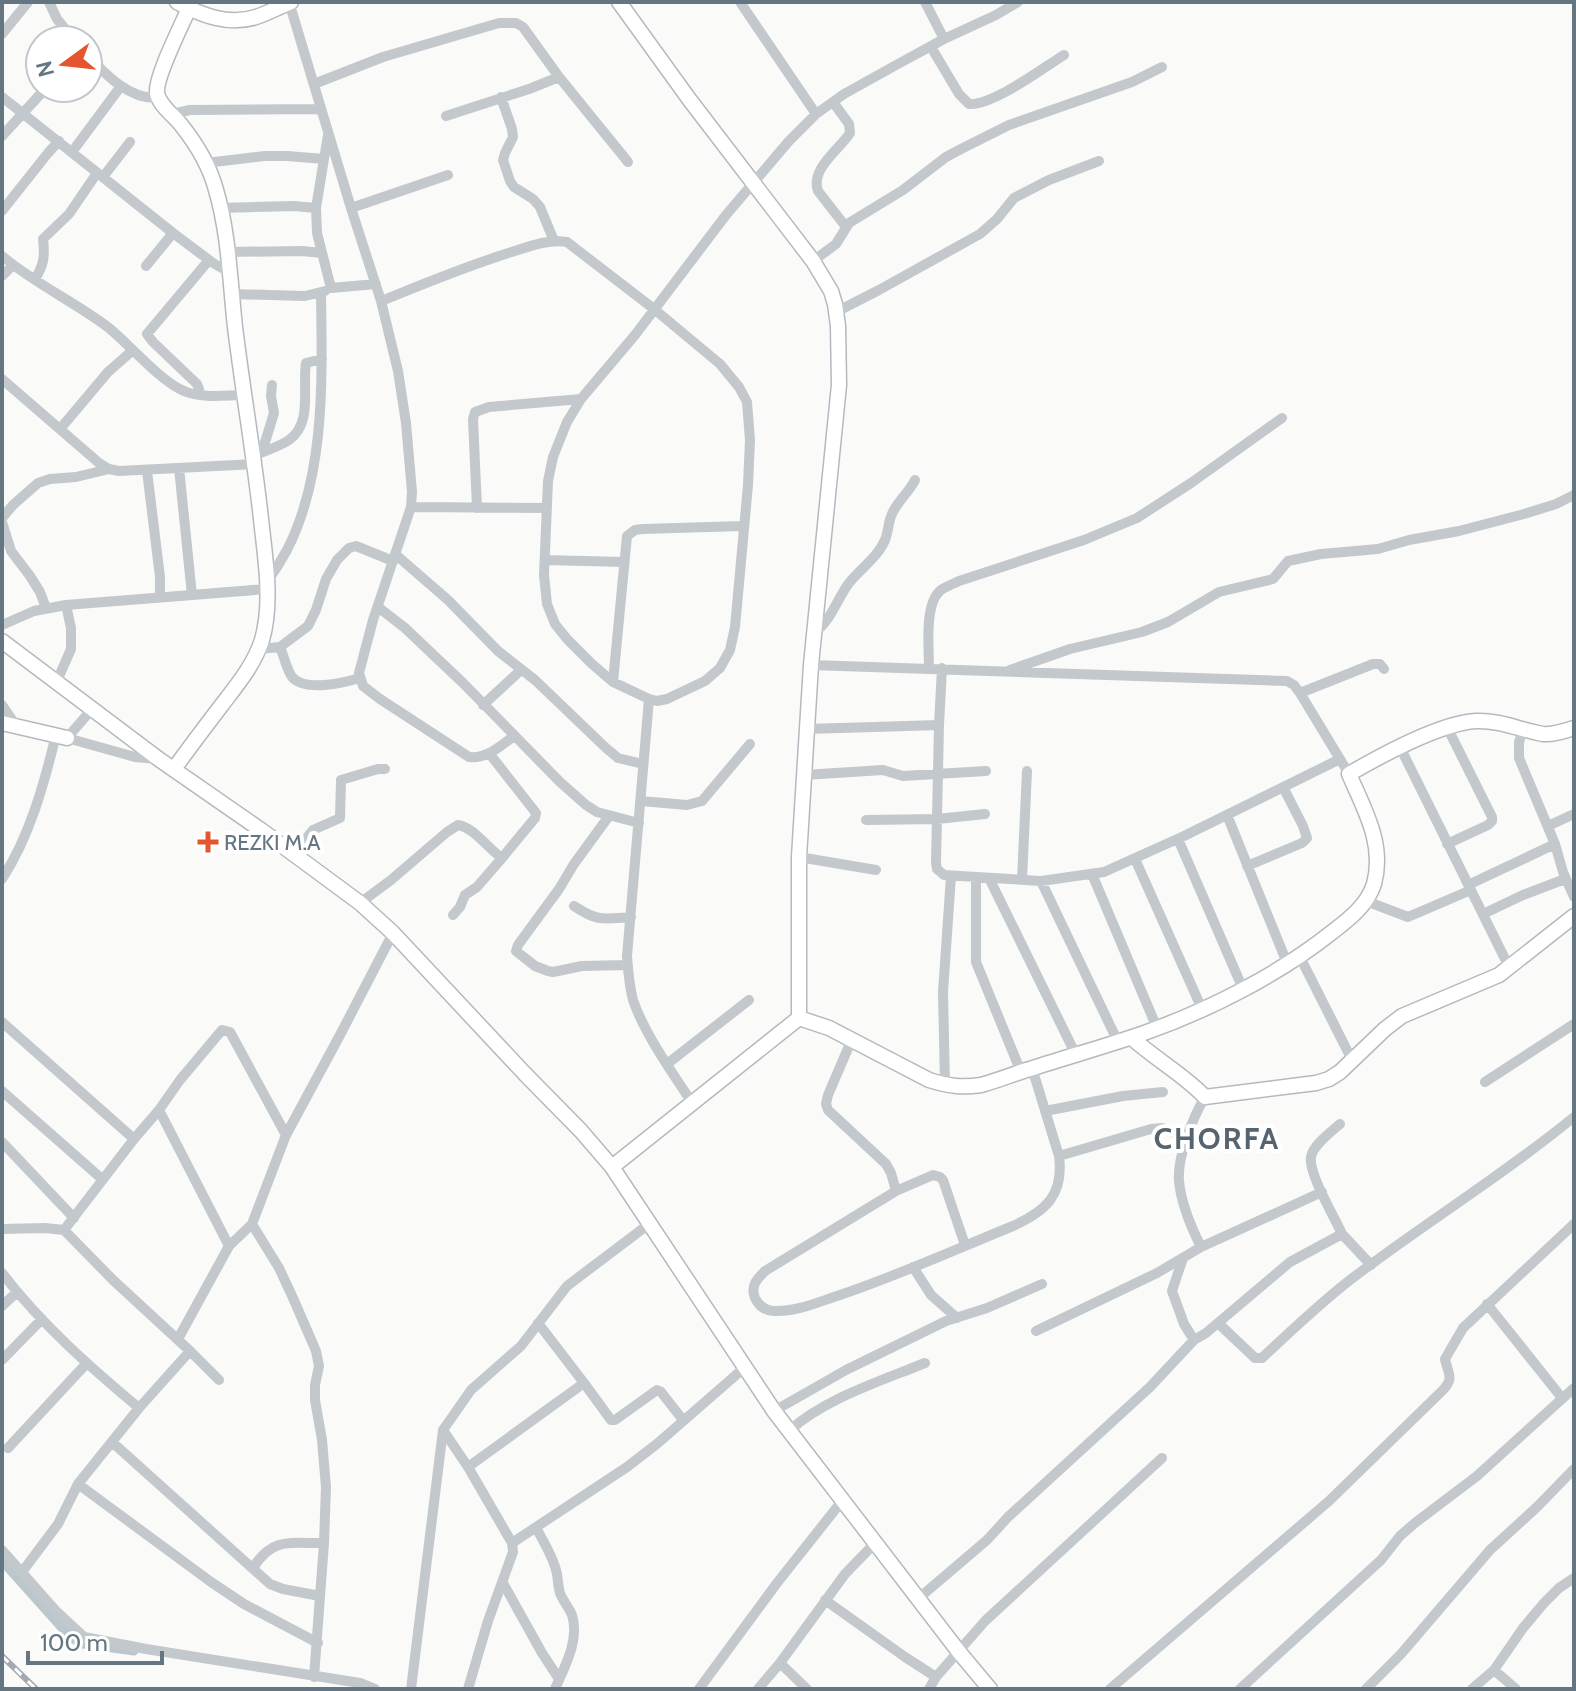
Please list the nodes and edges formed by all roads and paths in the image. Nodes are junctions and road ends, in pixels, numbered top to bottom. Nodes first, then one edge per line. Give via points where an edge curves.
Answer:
1 (28, 2) edge
2 (49, 2) edge
3 (290, 2) edge
4 (619, 2) edge
5 (740, 2) edge
6 (925, 2) edge
7 (1018, 2) edge
8 (183, 5) edge
9 (61, 24) edge
10 (2, 34) edge
11 (944, 39) junction
12 (931, 47) junction
13 (1064, 55) dead end
14 (1162, 67) dead end
15 (104, 71) edge
16 (559, 77) junction
17 (314, 84) junction
18 (121, 86) junction
19 (2, 97) edge
20 (501, 97) junction
21 (159, 98) junction
22 (833, 102) junction
23 (31, 104) edge
24 (321, 109) junction
25 (22, 113) junction
26 (172, 114) junction
27 (816, 114) junction
28 (446, 116) dead end
29 (328, 133) junction
30 (2, 136) edge
31 (59, 141) junction
32 (130, 142) dead end
33 (72, 152) junction
34 (324, 159) junction
35 (1099, 161) dead end
36 (628, 162) dead end
37 (206, 163) junction
38 (100, 175) junction
39 (448, 175) dead end
40 (754, 181) junction
41 (221, 208) junction
42 (316, 208) junction
43 (351, 208) junction
44 (2, 211) edge
45 (846, 227) junction
46 (173, 233) junction
47 (554, 241) junction
48 (227, 252) junction
49 (322, 253) junction
50 (2, 256) edge
51 (209, 260) junction
52 (813, 261) junction
53 (13, 265) junction
54 (146, 266) dead end
55 (229, 272) junction
56 (2, 276) edge
57 (35, 279) junction
58 (376, 284) junction
59 (326, 291) junction
60 (232, 294) junction
61 (381, 301) junction
62 (654, 309) junction
63 (836, 312) junction
64 (133, 350) junction
65 (322, 359) junction
66 (2, 379) edge
67 (272, 385) dead end
68 (198, 394) junction
69 (246, 395) junction
70 (581, 399) junction
71 (1282, 418) dead end
72 (60, 429) junction
73 (257, 457) junction
74 (179, 468) junction
75 (109, 469) junction
76 (147, 471) junction
77 (915, 480) dead end
78 (1574, 495) edge
79 (411, 507) junction
80 (477, 508) junction
81 (547, 508) junction
82 (2, 520) edge
83 (744, 526) junction
84 (394, 558) junction
85 (545, 560) junction
86 (624, 562) junction
87 (267, 586) junction
88 (192, 595) junction
89 (160, 597) junction
90 (66, 605) junction
91 (378, 607) junction
92 (46, 608) junction
93 (2, 625) edge
94 (814, 633) junction
95 (2, 641) edge
96 (280, 647) junction
97 (259, 649) junction
98 (811, 665) junction
99 (929, 668) junction
100 (942, 668) junction
101 (1384, 669) dead end
102 (521, 670) junction
103 (1010, 670) junction
104 (360, 678) junction
105 (57, 681) junction
106 (613, 682) junction
107 (1300, 693) junction
108 (649, 699) junction
109 (2, 705) edge
110 (483, 705) junction
111 (92, 709) junction
112 (10, 725) edge
113 (939, 725) junction
114 (1447, 727) junction
115 (1524, 728) junction
116 (1574, 728) edge
117 (807, 729) junction
118 (61, 736) junction
119 (514, 736) junction
120 (750, 744) dead end
121 (1400, 747) junction
122 (489, 753) junction
123 (1340, 759) junction
124 (160, 760) junction
125 (643, 764) junction
126 (174, 769) junction
127 (385, 769) dead end
128 (986, 771) dead end
129 (1027, 771) dead end
130 (938, 774) junction
131 (1349, 774) junction
132 (804, 775) junction
133 (1283, 787) junction
134 (641, 801) junction
135 (985, 814) dead end
136 (1574, 814) edge
137 (1227, 815) junction
138 (609, 816) junction
139 (937, 819) junction
140 (866, 820) dead end
141 (639, 823) junction
142 (1548, 826) junction
143 (1178, 839) junction
144 (1447, 844) junction
145 (1555, 844) junction
146 (293, 855) junction
147 (799, 857) junction
148 (502, 858) junction
149 (1135, 859) junction
150 (1247, 866) junction
151 (876, 870) dead end
152 (1092, 874) junction
153 (951, 876) junction
154 (976, 878) junction
155 (989, 878) junction
156 (2, 879) edge
157 (1565, 879) junction
158 (1022, 880) junction
159 (1041, 881) junction
160 (1469, 888) junction
161 (1574, 897) edge
162 (1366, 901) junction
163 (360, 903) junction
164 (574, 906) dead end
165 (1483, 914) junction
166 (453, 915) dead end
167 (1574, 916) edge
168 (631, 917) junction
169 (393, 933) junction
170 (1293, 960) junction
171 (628, 965) junction
172 (1509, 967) junction
173 (1243, 989) junction
174 (749, 1000) dead end
175 (1202, 1009) junction
176 (799, 1018) junction
177 (2, 1022) edge
178 (1574, 1024) edge
179 (1157, 1028) junction
180 (852, 1039) junction
181 (1125, 1040) junction
182 (1076, 1055) junction
183 (1352, 1060) junction
184 (667, 1064) junction
185 (1026, 1070) junction
186 (1485, 1082) dead end
187 (945, 1085) junction
188 (2, 1091) edge
189 (1163, 1092) dead end
190 (1205, 1097) junction
191 (693, 1104) junction
192 (159, 1110) junction
193 (1045, 1111) junction
194 (1574, 1117) edge
195 (1340, 1124) dead end
196 (286, 1135) junction
197 (1187, 1138) junction
198 (134, 1139) junction
199 (2, 1142) edge
200 (1059, 1156) junction
201 (612, 1167) junction
202 (102, 1179) junction
203 (896, 1191) junction
204 (1322, 1192) junction
205 (74, 1218) junction
206 (252, 1224) junction
207 (649, 1224) junction
208 (1574, 1224) edge
209 (2, 1229) edge
210 (64, 1230) junction
211 (1342, 1234) junction
212 (965, 1245) junction
213 (229, 1246) junction
214 (1201, 1247) junction
215 (1183, 1258) junction
216 (1371, 1265) junction
217 (913, 1267) junction
218 (2, 1273) edge
219 (1042, 1284) dead end
220 (17, 1292) junction
221 (1487, 1304) junction
222 (2, 1306) edge
223 (957, 1318) junction
224 (42, 1319) junction
225 (538, 1323) junction
226 (1218, 1323) junction
227 (1036, 1331) dead end
228 (178, 1339) junction
229 (1194, 1340) junction
230 (190, 1351) junction
231 (2, 1360) edge
232 (925, 1363) dead end
233 (86, 1364) junction
234 (744, 1368) junction
235 (219, 1380) dead end
236 (584, 1383) junction
237 (1574, 1388) edge
238 (1562, 1398) junction
239 (139, 1408) junction
240 (774, 1411) junction
241 (683, 1420) junction
242 (443, 1430) junction
243 (789, 1431) junction
244 (112, 1442) junction
245 (8, 1448) dead end
246 (1162, 1458) dead end
247 (468, 1467) junction
248 (1574, 1469) edge
249 (78, 1484) junction
250 (842, 1501) junction
251 (536, 1527) junction
252 (876, 1542) junction
253 (324, 1543) junction
254 (512, 1543) junction
255 (2, 1550) edge
256 (253, 1568) junction
257 (22, 1572) junction
258 (1574, 1578) edge
259 (503, 1583) junction
260 (320, 1596) junction
261 (919, 1598) junction
262 (825, 1600) junction
263 (318, 1643) junction
264 (959, 1652) junction
265 (780, 1663) junction
266 (1494, 1670) junction
267 (314, 1677) junction
268 (936, 1677) junction
269 (557, 1684) edge
270 (989, 1688) edge
271 (375, 1689) edge
272 (411, 1689) edge
273 (468, 1689) edge
274 (699, 1689) edge
275 (758, 1689) edge
276 (807, 1689) edge
277 (929, 1689) edge
278 (1110, 1689) edge
279 (1240, 1689) edge
280 (1366, 1689) edge
281 (1472, 1689) edge
282 (1516, 1689) edge

1 - 10 street
2 - 9 street
3 - 8 main road via 236,21
3 - 17 street
4 - 40 main road
5 - 27 street
6 - 11 street
7 - 11 street
8 - 21 main road via 157,88
11 - 12 street
12 - 13 street via 959,94 975,105
12 - 22 street
14 - 45 street via 982,138
15 - 18 street
16 - 17 street via 523,27 508,22 383,57
16 - 20 street
16 - 36 street
17 - 24 street
18 - 21 street via 145,99
18 - 33 street
19 - 25 street
20 - 28 street
20 - 47 street via 512,129 503,160 510,181 540,207
21 - 26 main road
22 - 27 street
22 - 45 street via 850,133 816,185
23 - 25 street
24 - 26 street
24 - 29 street
25 - 30 street
25 - 31 street
26 - 37 main road
27 - 40 street
29 - 34 street
29 - 43 street
31 - 33 street
31 - 44 street
32 - 38 street
33 - 38 street
34 - 37 street via 265,156
34 - 42 street
35 - 63 street via 1014,198 980,234
37 - 41 main road
38 - 46 street
38 - 57 street via 43,239 45,257
39 - 43 street
40 - 52 main road
40 - 62 street
41 - 42 street
41 - 48 main road
42 - 49 street
43 - 58 street
45 - 52 street via 836,244
46 - 51 street
46 - 54 street
47 - 61 street
47 - 62 street via 574,245
48 - 49 street
48 - 55 main road
49 - 59 street
50 - 53 street
51 - 55 street
51 - 68 street via 147,334 195,381
52 - 63 main road via 831,291
53 - 56 street
53 - 57 street
55 - 60 main road
57 - 64 street
58 - 59 street
58 - 61 street
59 - 60 street via 297,296
59 - 65 street
60 - 69 main road
61 - 79 street via 404,412
62 - 70 street
62 - 83 street via 720,364 747,402
63 - 94 main road via 839,385
64 - 68 street via 176,387
64 - 72 street
65 - 73 street via 305,366 299,430
65 - 87 street via 311,484 292,539
66 - 72 street
67 - 73 street via 274,413
68 - 69 street
69 - 73 main road
70 - 80 street via 475,412
70 - 81 street via 553,457
71 - 99 street via 1137,518 939,591 930,609
72 - 75 street
73 - 74 street
73 - 87 main road
74 - 76 street
74 - 88 street
75 - 76 street
75 - 82 street via 38,483
76 - 89 street
77 - 94 street via 894,508 885,540
78 - 103 street via 1459,531 1288,561 1273,579 1219,592 1168,622
79 - 80 street
79 - 84 street
80 - 81 street
81 - 85 street
82 - 92 street via 11,551
83 - 86 street via 635,530 627,536
83 - 108 street via 730,650 705,681 667,699
84 - 91 street
84 - 96 street via 349,548 326,579 308,626
84 - 102 street via 448,600
85 - 86 street
85 - 106 street via 547,604 555,624
86 - 106 street
87 - 88 street
87 - 97 main road
88 - 89 street
89 - 90 street
90 - 92 street
90 - 105 street via 71,649
91 - 104 street
91 - 110 street
92 - 93 street
94 - 98 main road
95 - 105 main road
96 - 97 street
96 - 104 street via 290,674 301,684
97 - 126 main road
98 - 99 street
98 - 117 main road
99 - 100 street
100 - 103 street
100 - 113 street
101 - 107 street via 1373,664
102 - 110 street
102 - 125 street via 618,758
103 - 107 street via 1276,680 1287,681
104 - 122 street via 367,689 458,751 472,758
105 - 111 main road
106 - 108 street
107 - 123 street
108 - 125 street
109 - 112 street
110 - 119 street
111 - 118 street
111 - 124 main road
112 - 118 main road
113 - 117 street
113 - 130 street
114 - 115 main road via 1476,721
114 - 121 main road
114 - 144 street via 1492,821
115 - 116 main road via 1542,734
115 - 142 street via 1519,758
117 - 132 main road
118 - 124 street
118 - 156 street via 34,813
119 - 122 street
119 - 138 street via 586,805
120 - 134 street via 702,801
121 - 131 main road
121 - 144 street
122 - 148 street via 537,816
123 - 131 street
123 - 133 street
124 - 126 main road
125 - 134 street
126 - 146 main road
127 - 146 street via 341,780 340,818 313,830
128 - 130 street
129 - 158 street
130 - 132 street via 903,776 883,770
130 - 139 street
131 - 162 main road via 1374,840 1377,864
132 - 147 main road
133 - 137 street
133 - 150 street via 1307,838
134 - 141 street
135 - 139 street
136 - 142 street
137 - 143 street
137 - 150 street
138 - 141 street
138 - 171 street via 516,951 548,971
139 - 140 street
139 - 153 street via 937,869
141 - 168 street
142 - 145 street
143 - 149 street
143 - 173 street
144 - 160 street
145 - 157 street
145 - 160 street
146 - 163 main road
147 - 151 street
147 - 176 main road
148 - 163 street via 458,825
148 - 166 street
149 - 152 street
149 - 175 street
150 - 170 street
152 - 159 street
152 - 179 street
153 - 154 street
153 - 187 street via 943,992
154 - 155 street
154 - 185 street via 976,962
155 - 158 street
155 - 182 street
157 - 161 street
157 - 165 street
158 - 159 street
159 - 181 street
160 - 162 street via 1408,917
160 - 165 street
162 - 170 main road
163 - 169 main road
164 - 168 street via 597,919
165 - 172 street
167 - 172 main road
168 - 171 street
169 - 196 street
169 - 201 main road
170 - 173 main road
170 - 183 street
171 - 184 street via 634,1001
172 - 183 main road via 1402,1016
173 - 175 main road
174 - 184 street
175 - 179 main road
176 - 180 main road
176 - 191 main road
177 - 198 street
178 - 186 street
179 - 181 main road
180 - 187 main road
180 - 203 street via 826,1104 886,1164
181 - 182 main road
181 - 190 main road
182 - 185 main road
183 - 190 main road via 1316,1083
184 - 191 street
185 - 187 main road via 981,1085
185 - 193 street
188 - 202 street
189 - 193 street
190 - 197 street
191 - 201 main road
192 - 196 street via 226,1030
192 - 198 street
192 - 213 street
193 - 200 street
194 - 216 street
195 - 204 street via 1310,1158
196 - 206 street
197 - 200 street via 1151,1129
197 - 214 street via 1178,1179
198 - 202 street
199 - 205 street
200 - 212 street via 1058,1181 1047,1206
201 - 207 main road
202 - 205 street
203 - 212 street via 933,1175 940,1177
203 - 217 street via 765,1271 753,1291 762,1307 779,1311
204 - 211 street
204 - 214 street
205 - 210 street
206 - 213 street
206 - 253 street via 279,1268 316,1351 315,1400 326,1487
207 - 225 street via 567,1286
207 - 234 main road
208 - 221 street
209 - 210 street
210 - 228 street
211 - 216 street
211 - 226 street via 1290,1262
212 - 217 street
213 - 228 street
214 - 215 street
215 - 227 street
215 - 229 street via 1172,1291
216 - 226 street via 1260,1359
217 - 223 street via 931,1295
218 - 220 street
219 - 223 street
220 - 222 street
220 - 224 street
221 - 238 street
221 - 278 street via 1449,1349 1449,1384 1329,1501
223 - 240 street
224 - 231 street
224 - 233 street
225 - 236 street
225 - 242 street via 521,1346 471,1390
226 - 229 street
228 - 230 street
229 - 261 street via 987,1540
230 - 235 street
230 - 239 street
232 - 243 street via 820,1408
233 - 239 street
233 - 245 street
234 - 240 main road
234 - 241 street
236 - 241 street via 611,1420 657,1390
236 - 247 street
237 - 238 street
238 - 279 street via 1400,1536 1381,1560
239 - 244 street
240 - 243 main road
241 - 251 street via 627,1467
242 - 247 street
242 - 272 street
243 - 250 main road
244 - 249 street
244 - 256 street
246 - 264 street via 985,1621
247 - 254 street
248 - 280 street via 1490,1550
249 - 257 street via 58,1524
249 - 263 street via 222,1589
250 - 252 main road
250 - 274 street
251 - 254 street
251 - 269 street via 572,1614 570,1652
252 - 261 main road
252 - 262 street
253 - 256 street via 279,1543
253 - 260 street
254 - 259 street
255 - 257 street
256 - 260 street via 276,1587
257 - 267 street via 84,1637
258 - 266 street via 1537,1611
259 - 269 street
259 - 273 street
260 - 263 street
261 - 264 main road
262 - 265 street
262 - 268 street
263 - 267 street
264 - 268 street
264 - 270 main road
265 - 275 street
265 - 276 street
266 - 281 street
266 - 282 street
267 - 271 street
268 - 277 street

